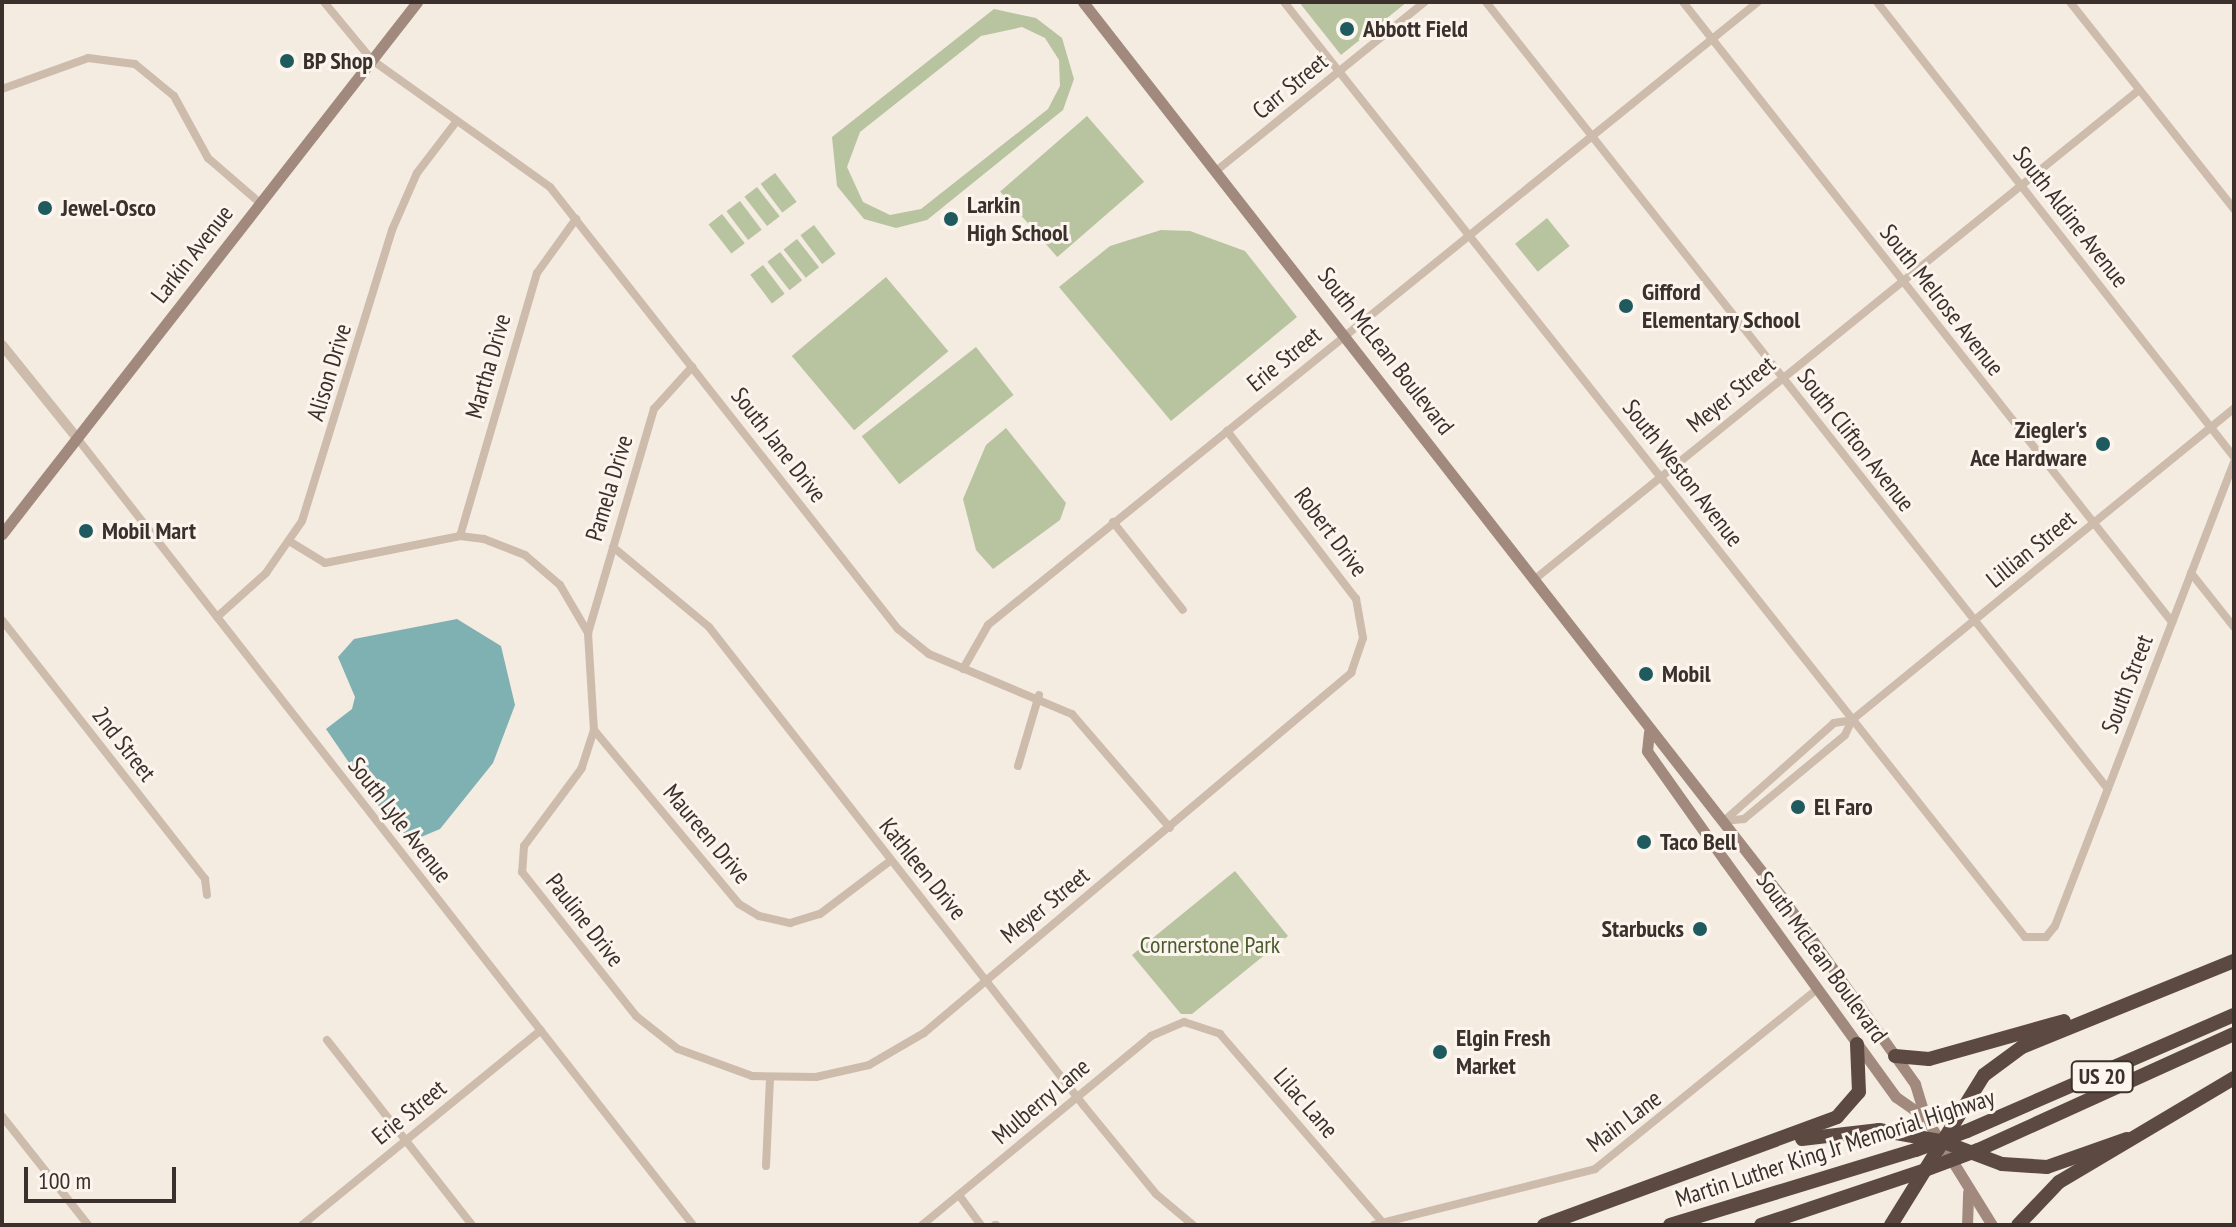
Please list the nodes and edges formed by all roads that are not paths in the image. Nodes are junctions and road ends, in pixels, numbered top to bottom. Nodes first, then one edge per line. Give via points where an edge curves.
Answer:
1 (324, 2) edge
2 (417, 2) edge
3 (1083, 2) edge
4 (1284, 2) edge
5 (1425, 2) edge
6 (1486, 2) edge
7 (1683, 2) edge
8 (1758, 2) edge
9 (1877, 2) edge
10 (2070, 2) edge
11 (1712, 39) junction
12 (372, 60) junction
13 (1339, 72) junction
14 (2, 89) edge
15 (2139, 90) junction
16 (456, 122) junction
17 (1591, 138) junction
18 (1216, 171) junction
19 (2021, 185) junction
20 (260, 203) junction
21 (2234, 209) edge
22 (576, 219) junction
23 (1469, 236) junction
24 (1901, 282) junction
25 (1347, 334) junction
26 (2, 345) edge
27 (692, 367) junction
28 (1782, 378) junction
29 (2234, 409) edge
30 (2212, 427) junction
31 (1227, 431) junction
32 (77, 438) junction
33 (2234, 459) edge
34 (1660, 476) junction
35 (1113, 522) junction
36 (2092, 524) junction
37 (2, 534) edge
38 (460, 536) junction
39 (289, 541) junction
40 (613, 547) junction
41 (2191, 573) junction
42 (1535, 579) junction
43 (1183, 610) dead end
44 (217, 617) junction
45 (2, 620) edge
46 (1974, 621) junction
47 (2172, 622) junction
48 (2234, 627) edge
49 (588, 633) junction
50 (963, 669) junction
51 (1039, 695) junction
52 (1319, 705) joint
53 (1852, 720) junction
54 (594, 730) junction
55 (1649, 732) junction
56 (1018, 766) dead end
57 (2108, 789) junction
58 (1724, 821) junction
59 (1170, 828) junction
60 (890, 861) junction
61 (207, 895) dead end
62 (2057, 921) joint
63 (2234, 961) edge
64 (986, 980) junction
65 (1817, 989) junction
66 (2122, 1004) junction
67 (2234, 1015) edge
68 (1191, 1022) joint
69 (541, 1030) junction
70 (2234, 1034) edge
71 (327, 1040) dead end
72 (1857, 1044) junction
73 (1895, 1056) junction
74 (2234, 1078) edge
75 (770, 1079) junction
76 (1077, 1097) junction
77 (2, 1116) edge
78 (1925, 1117) junction
79 (2127, 1139) junction
80 (406, 1140) junction
81 (1941, 1141) junction
82 (1758, 1150) junction
83 (766, 1166) dead end
84 (1968, 1192) junction
85 (959, 1195) junction
86 (1378, 1224) edge
87 (88, 1225) edge
88 (302, 1225) edge
89 (472, 1225) edge
90 (693, 1225) edge
91 (922, 1225) edge
92 (981, 1225) edge
93 (1193, 1225) edge
94 (1544, 1225) edge
95 (1670, 1225) edge
96 (1761, 1225) edge
97 (1891, 1225) edge
98 (1967, 1225) edge
99 (1992, 1225) edge
100 (2018, 1225) edge

1 - 12 street, South Jane Drive
2 - 12 main road, Larkin Avenue
3 - 18 main road, South McLean Boulevard
4 - 13 street, South Weston Avenue
5 - 13 street, Carr Street
6 - 17 street, South Clifton Avenue
7 - 11 street, South Melrose Avenue
8 - 11 street, Erie Street
9 - 19 street, South Aldine Avenue
10 - 15 street
11 - 17 street, Erie Street
11 - 24 street, South Melrose Avenue
12 - 16 street, South Jane Drive
12 - 20 main road, Larkin Avenue
13 - 18 street, Carr Street
13 - 23 street, South Weston Avenue
14 - 20 street via 88,58 135,64 174,96 208,158
15 - 19 street, Meyer Street
15 - 21 street
16 - 22 street, South Jane Drive via 531,170
16 - 39 street, Alison Drive via 404,201 312,500
17 - 23 street, Erie Street
17 - 28 street, South Clifton Avenue
18 - 25 main road, South McLean Boulevard
19 - 24 street, Meyer Street
19 - 30 street, South Aldine Avenue
20 - 32 main road, Larkin Avenue
22 - 27 street, South Jane Drive
22 - 38 street, Martha Drive via 552,242 537,273
23 - 25 street, Erie Street
23 - 34 street, South Weston Avenue
24 - 28 street, Meyer Street
24 - 36 street, South Melrose Avenue
25 - 31 street, Erie Street
25 - 42 main road, South McLean Boulevard
26 - 32 street
27 - 40 street, Pamela Drive via 654,409
27 - 50 street, South Jane Drive via 898,629
28 - 34 street, Meyer Street
28 - 46 street, South Clifton Avenue
29 - 30 street, Lillian Street
30 - 33 street, South Aldine Avenue
30 - 36 street, Lillian Street
31 - 35 street, Erie Street
31 - 52 street, Robert Drive via 1356,599 1360,656
32 - 37 main road, Larkin Avenue
32 - 44 street, South Lyle Avenue
33 - 41 street, South Street
34 - 42 street, Meyer Street
34 - 53 street, South Weston Avenue
35 - 43 street
35 - 50 street, Erie Street via 988,625
36 - 46 street, Lillian Street
36 - 47 street, South Melrose Avenue
38 - 39 street, Pauline Drive via 336,563 316,561
38 - 49 street, Pauline Drive via 498,542 537,564 572,600
39 - 44 street, Alison Drive
40 - 49 street, Pamela Drive
40 - 60 street, Kathleen Drive via 709,627
41 - 47 street, South Street
41 - 48 street
42 - 55 main road, South McLean Boulevard
44 - 69 street, South Lyle Avenue
45 - 61 street, 2nd Street via 205,879
46 - 53 street, Lillian Street
46 - 57 street, South Clifton Avenue
47 - 57 street, South Street
49 - 54 street, Pauline Drive
50 - 51 street, South Jane Drive
51 - 56 street
51 - 59 street, South Jane Drive via 1085,726
52 - 59 street, Meyer Street
53 - 58 street, Lillian Street via 1834,723
53 - 58 street, Lillian Street via 1845,735 1744,819
53 - 62 street, South Weston Avenue via 2022,935 2042,939
54 - 60 street, Maureen Drive via 739,904 759,916 790,923 820,914
54 - 75 street, Pauline Drive via 582,768 524,846 522,872 636,1016 701,1062
55 - 58 main road, South McLean Boulevard via 1662,738
55 - 65 main road, South McLean Boulevard via 1647,751
57 - 62 street, South Street
58 - 73 main road, South McLean Boulevard
59 - 64 street, Meyer Street
60 - 64 street, Kathleen Drive
63 - 66 highway
64 - 75 street, Meyer Street via 924,1033 869,1065
64 - 76 street, Kathleen Drive
65 - 72 main road, South McLean Boulevard
65 - 86 street, Main Lane via 1595,1169
66 - 73 highway via 1929,1059
66 - 81 highway via 2022,1047 1984,1075
67 - 95 highway, Martin Luther King Jr Memorial Highway / US 20, bridge via 1916,1150
68 - 76 street, Mulberry Lane via 1151,1036
68 - 86 street, Lilac Lane via 1220,1034
69 - 80 street, Erie Street
69 - 90 street, South Lyle Avenue
70 - 96 highway, Martin Luther King Jr Memorial Highway / US 20, bridge via 1978,1150
71 - 80 street
72 - 78 main road, South McLean Boulevard via 1896,1097
72 - 82 highway via 1854,1103
73 - 78 main road, South McLean Boulevard via 1915,1084
74 - 79 highway
75 - 83 street
76 - 85 street, Mulberry Lane
76 - 93 street, Kathleen Drive via 1156,1194
77 - 87 street
78 - 81 main road, South McLean Boulevard
79 - 81 highway via 2047,1167 2002,1164
79 - 100 highway via 2038,1196
80 - 88 street, Erie Street
80 - 89 street
81 - 82 highway via 1854,1129
81 - 84 main road, South McLean Boulevard
81 - 97 highway
82 - 94 highway
84 - 98 main road, South McLean Boulevard
84 - 99 main road, South McLean Boulevard
85 - 91 street, Mulberry Lane
85 - 92 street

